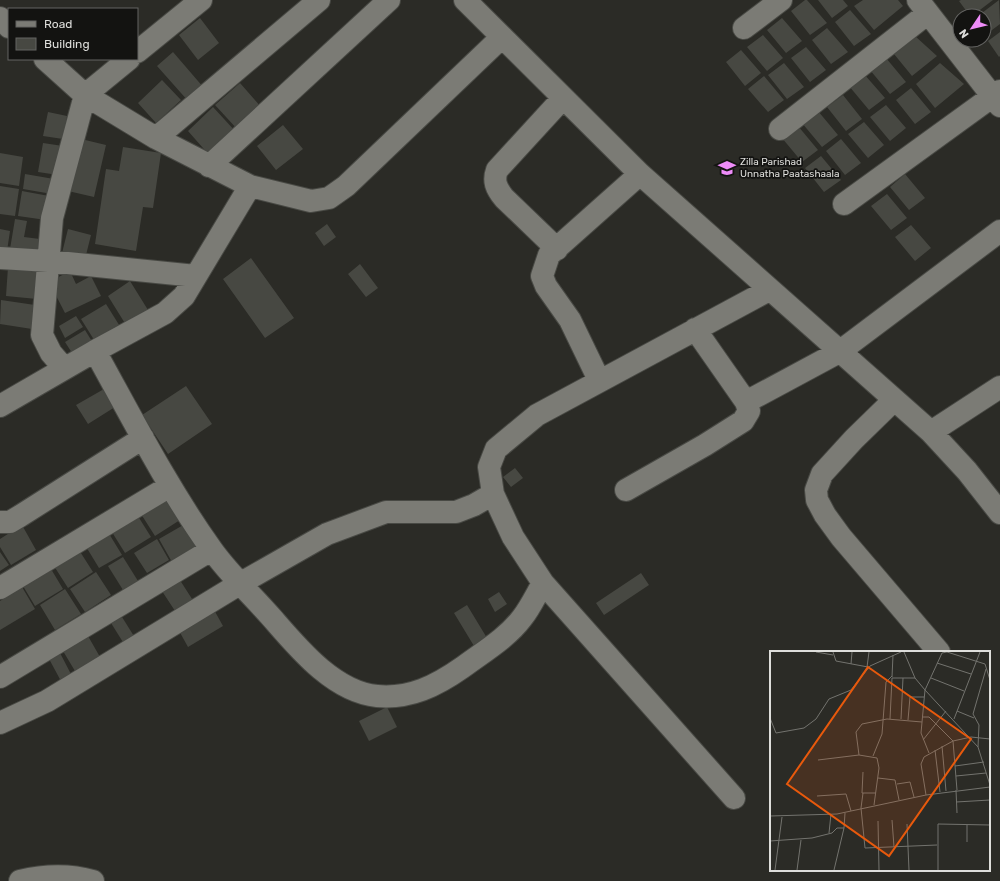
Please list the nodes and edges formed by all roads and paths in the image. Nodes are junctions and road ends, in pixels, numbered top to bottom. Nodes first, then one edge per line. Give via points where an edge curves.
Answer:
1 (201, 0) edge
2 (319, 0) edge
3 (389, 0) edge
4 (465, 0) edge
5 (781, 0) edge
6 (923, 6) edge
7 (0, 18) edge
8 (8, 26) edge
9 (744, 28) dead end
10 (502, 37) junction
11 (138, 51) edge
12 (46, 60) edge
13 (128, 60) edge
14 (85, 95) junction
15 (563, 98) junction
16 (997, 98) edge
17 (780, 128) dead end
18 (156, 138) junction
19 (209, 166) junction
20 (640, 174) junction
21 (250, 186) junction
22 (844, 204) dead end
23 (1000, 231) edge
24 (557, 249) junction
25 (0, 258) edge
26 (48, 261) junction
27 (196, 276) junction
28 (769, 290) junction
29 (695, 329) junction
30 (95, 351) junction
31 (839, 352) junction
32 (64, 368) junction
33 (599, 380) junction
34 (1000, 387) edge
35 (894, 400) junction
36 (746, 402) junction
37 (0, 406) edge
38 (931, 432) junction
39 (143, 438) junction
40 (170, 486) junction
41 (626, 490) dead end
42 (493, 494) junction
43 (999, 508) edge
44 (0, 522) edge
45 (211, 550) junction
46 (241, 583) junction
47 (543, 583) junction
48 (0, 588) edge
49 (938, 651) edge
50 (0, 677) edge
51 (0, 723) edge
52 (734, 798) dead end
53 (20, 881) edge
54 (93, 881) edge

1 - 11 street
2 - 18 street
3 - 19 street
4 - 10 street
5 - 9 street
6 - 16 street
6 - 17 street
7 - 8 street
10 - 15 street
10 - 21 street via 346,186 329,198 311,201
12 - 14 street
13 - 14 street
14 - 18 street
14 - 26 street via 52,218
15 - 20 street
15 - 24 street via 497,170 494,178 504,198
16 - 22 street
18 - 19 street
19 - 21 street
20 - 24 street
20 - 28 street
21 - 27 street
23 - 31 street
24 - 33 street via 549,255 542,276 570,320
25 - 26 street
26 - 27 street
26 - 32 street via 42,335 51,353
27 - 30 street via 184,296 165,313
28 - 29 street
28 - 31 street
29 - 33 street
29 - 36 street
30 - 32 street
30 - 39 street
31 - 35 street
31 - 36 street
32 - 37 street
33 - 42 street via 537,414 496,450 488,467
34 - 38 street
35 - 38 street
35 - 49 street via 822,474 816,490 817,500 841,537
36 - 41 street via 749,411 744,421
38 - 43 street
39 - 40 street
39 - 44 street via 10,522
40 - 45 street
40 - 48 street
42 - 46 street via 456,512 386,512 328,534
42 - 47 street via 513,537
45 - 46 street
45 - 50 street
46 - 47 street via 307,657 332,678 353,689 375,696 405,696 422,691 457,671 498,642 522,618
46 - 51 street via 47,702
47 - 52 street
53 - 54 street via 39,876 75,876

